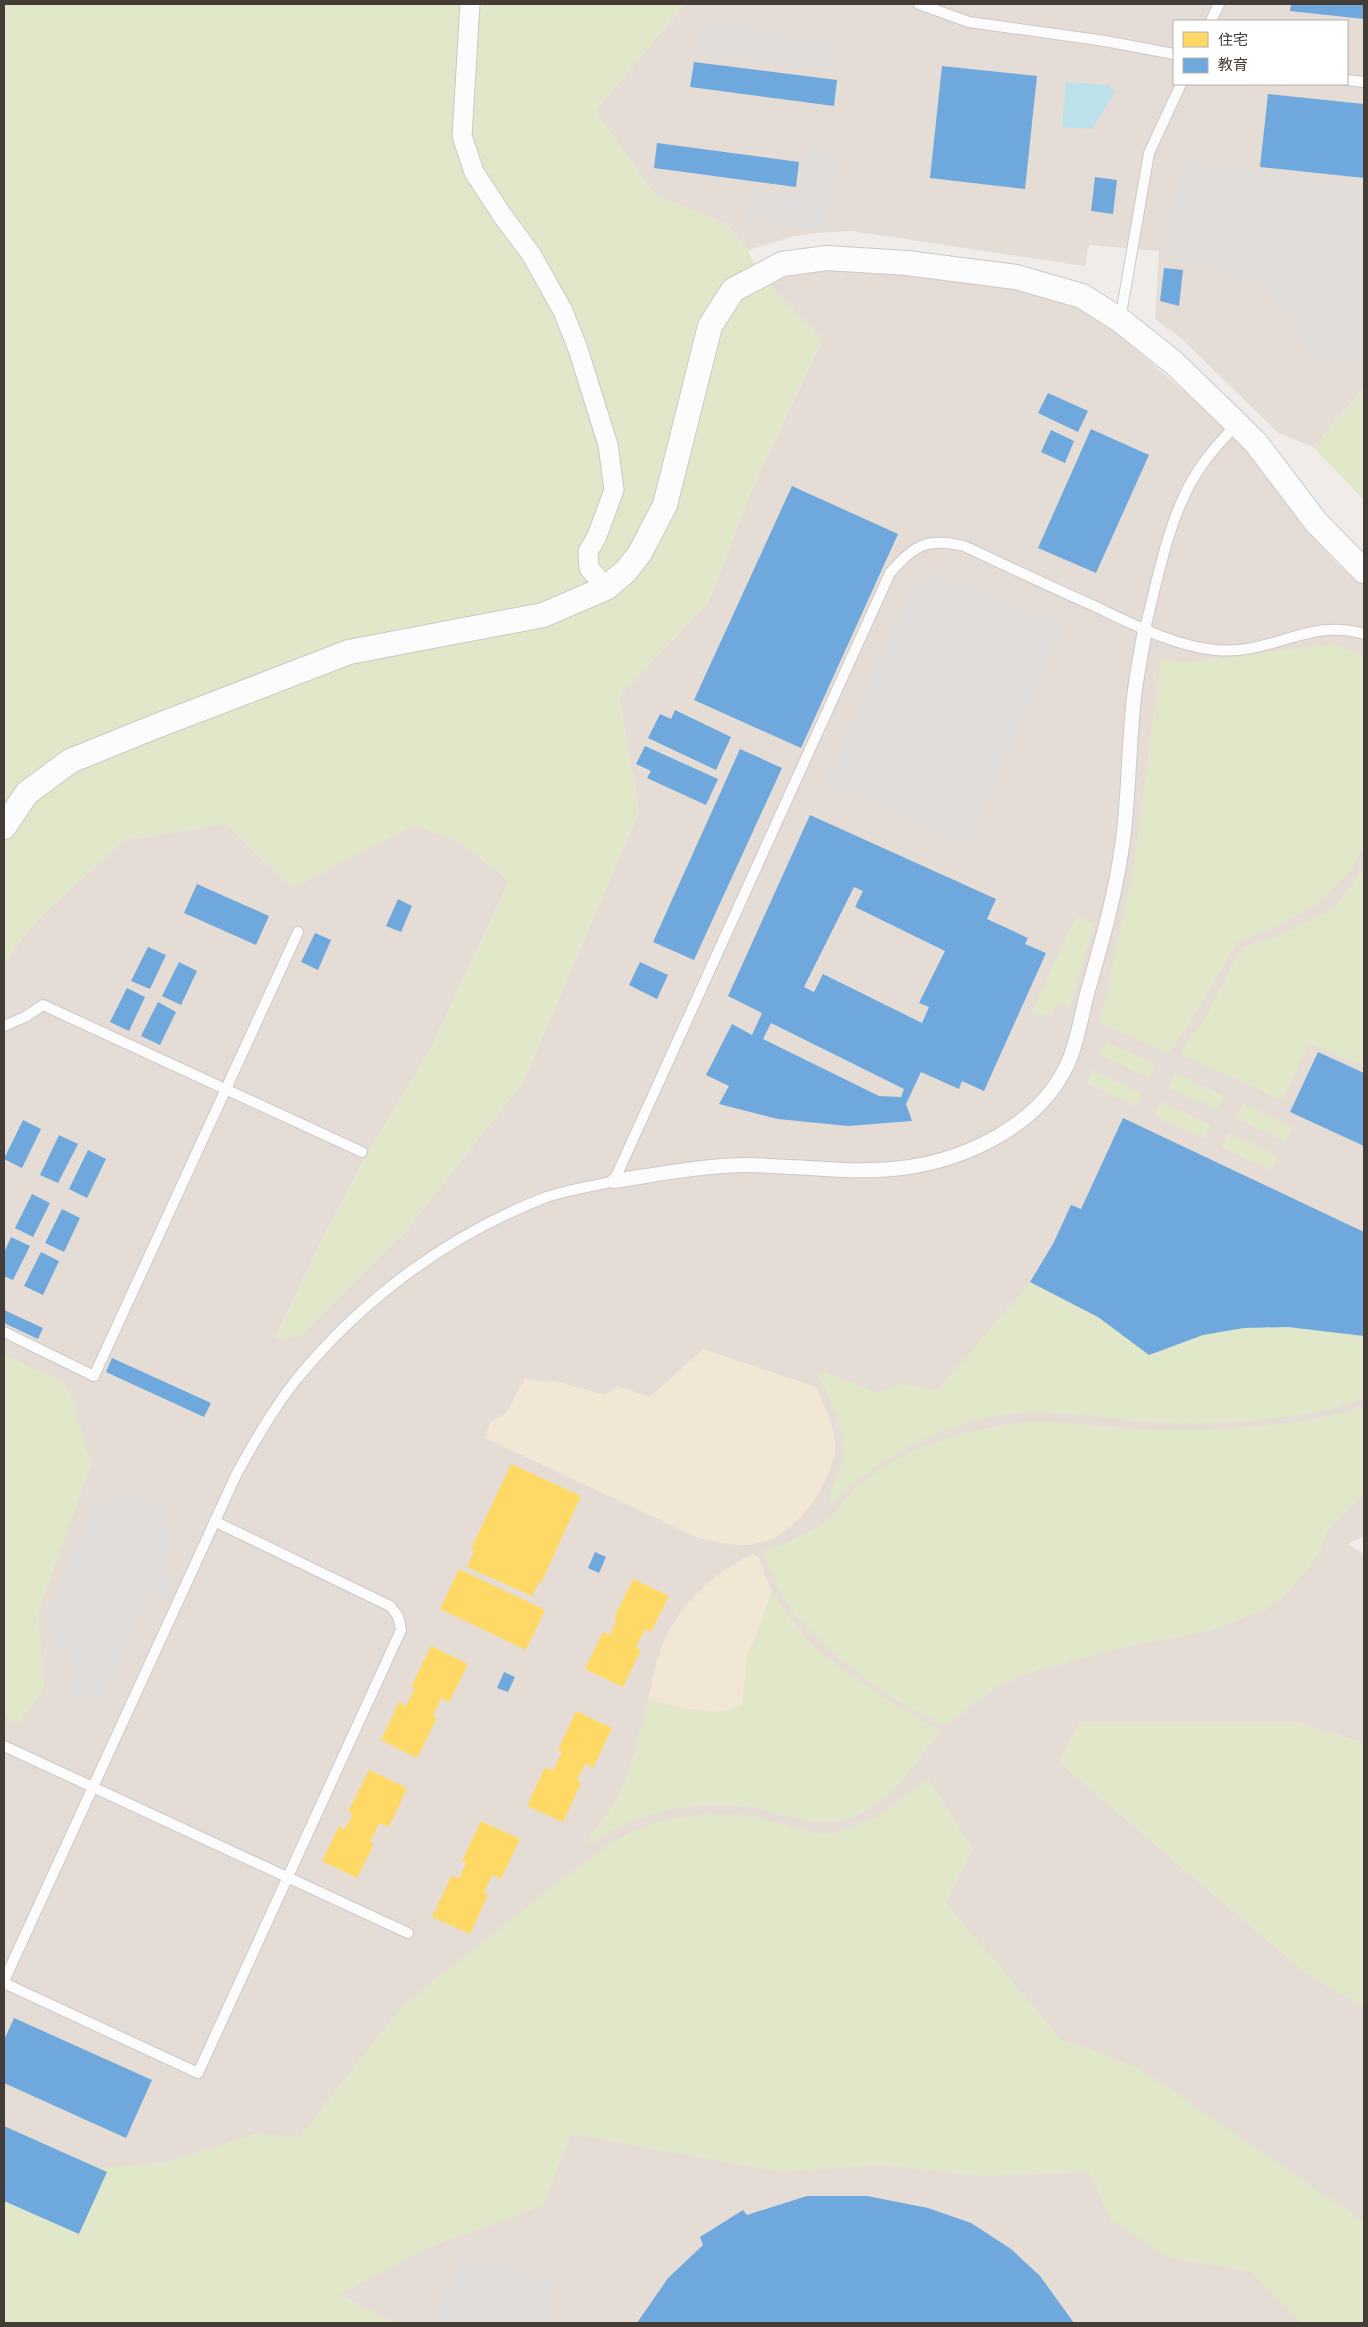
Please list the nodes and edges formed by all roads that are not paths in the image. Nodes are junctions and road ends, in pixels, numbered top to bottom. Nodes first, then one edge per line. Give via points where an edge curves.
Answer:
1 (470, 4) edge
2 (919, 4) edge
3 (1219, 4) edge
4 (1211, 20) edge
5 (1173, 54) edge
6 (1348, 80) edge
7 (1364, 82) edge
8 (1181, 85) edge
9 (1120, 320) junction
10 (1237, 424) junction
11 (1364, 571) edge
12 (606, 588) junction
13 (1145, 629) junction
14 (1364, 634) edge
15 (4, 826) edge
16 (298, 932) dead end
17 (4, 1026) edge
18 (227, 1089) junction
19 (362, 1152) dead end
20 (614, 1181) junction
21 (4, 1332) edge
22 (214, 1522) junction
23 (4, 1746) edge
24 (93, 1788) junction
25 (287, 1876) junction
26 (408, 1933) dead end
27 (4, 1982) edge

1 - 12 street via 462,136 474,172 531,254 563,311 578,349 608,444 614,490 588,552 589,568
2 - 5 lane via 969,22
3 - 4 lane
6 - 7 lane
8 - 9 lane via 1149,153
9 - 10 street via 1174,364
9 - 12 street via 1082,296 1016,277 907,263 827,258 782,264 756,275 733,290 710,326 665,505 640,553
10 - 11 street via 1316,522
10 - 13 lane via 1201,465 1190,484 1160,568
12 - 15 street via 543,616 349,652 70,761 27,793
13 - 14 lane via 1178,642 1216,650 1247,650 1322,630 1353,630
13 - 20 street via 1133,710 1121,854 1107,922 1064,1072 1040,1104 1019,1123 992,1140 954,1156 912,1167 872,1172 746,1165
13 - 20 lane via 964,546 947,542 928,543 908,552 890,573
16 - 18 lane
17 - 18 lane via 26,1017 43,1005
18 - 19 lane
18 - 21 lane via 94,1376
20 - 22 lane via 546,1197 505,1215 458,1240 396,1282 343,1329 296,1381 258,1436
22 - 24 lane
22 - 25 lane via 390,1606 398,1616 401,1630
23 - 24 lane
24 - 25 lane
24 - 27 lane
25 - 26 lane
25 - 27 lane via 198,2073

